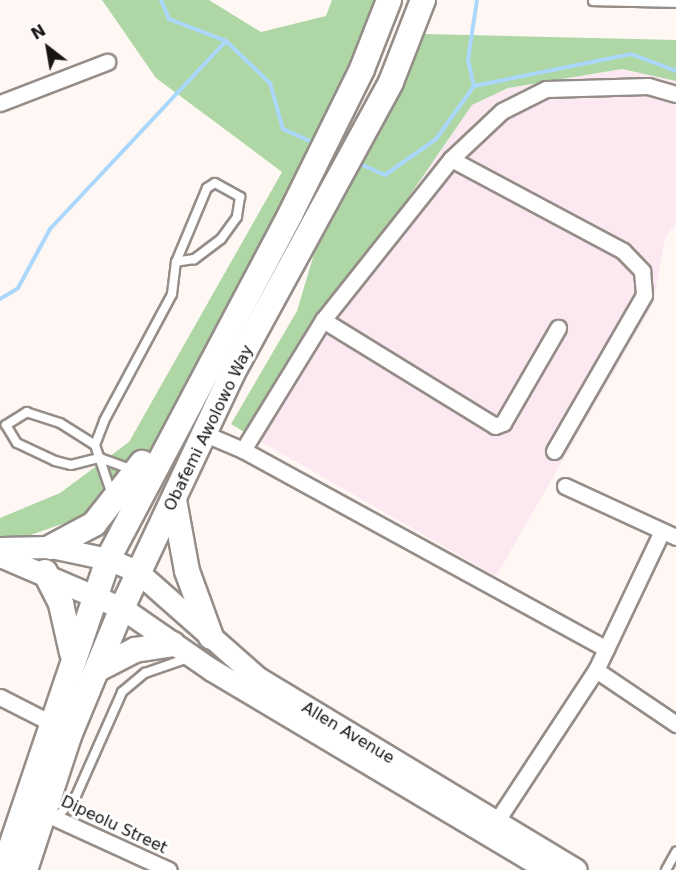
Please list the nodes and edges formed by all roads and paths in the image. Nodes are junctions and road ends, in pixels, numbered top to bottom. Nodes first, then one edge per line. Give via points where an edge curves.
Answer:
1 (389, 0) edge
2 (423, 0) edge
3 (592, 2) dead end
4 (676, 3) edge
5 (107, 62) dead end
6 (676, 94) edge
7 (0, 103) edge
8 (451, 159) junction
9 (176, 262) junction
10 (237, 317) junction
11 (323, 320) junction
12 (558, 328) dead end
13 (203, 434) junction
14 (95, 445) junction
15 (243, 450) junction
16 (554, 452) dead end
17 (100, 458) junction
18 (136, 471) junction
19 (565, 486) dead end
20 (174, 500) junction
21 (114, 501) junction
22 (669, 535) edge
23 (51, 547) junction
24 (0, 548) edge
25 (0, 556) edge
26 (108, 559) junction
27 (45, 572) junction
28 (138, 572) junction
29 (97, 595) junction
30 (122, 608) junction
31 (211, 637) junction
32 (183, 650) junction
33 (606, 650) junction
34 (72, 653) junction
35 (98, 669) junction
36 (596, 670) junction
37 (0, 697) edge
38 (51, 723) junction
39 (676, 724) edge
40 (51, 815) junction
41 (496, 822) junction
42 (676, 852) edge
43 (3, 870) edge
44 (26, 870) edge
45 (169, 870) edge
46 (548, 870) edge
47 (576, 870) edge
48 (666, 870) edge

1 - 10 main road, Obafemi Awolowo Way via 362,69
2 - 13 main road, Obafemi Awolowo Way via 391,82
3 - 4 lane
5 - 7 street
6 - 8 street via 648,86 546,89 502,111
8 - 11 street
8 - 16 street via 623,251 642,271 644,295
9 - 9 lane via 194,259 221,238 237,218 240,197 215,183 207,188
9 - 14 lane via 172,294
10 - 18 main road
10 - 26 main road, Obafemi Awolowo Way
11 - 12 street via 499,426
11 - 15 street
13 - 15 street
13 - 20 main road, Obafemi Awolowo Way
14 - 17 lane
14 - 17 lane via 60,423 27,412 6,425 18,443 55,461 72,465
15 - 33 street
17 - 18 lane
17 - 21 lane
18 - 21 main road
19 - 22 street
20 - 28 main road, Obafemi Awolowo Way
20 - 31 main road via 187,572
21 - 23 main road via 90,528
22 - 33 street
23 - 24 main road, Allen Avenue
23 - 26 main road, Allen Avenue
25 - 27 main road, Allen Avenue
26 - 28 main road, Allen Avenue
26 - 29 main road, Obafemi Awolowo Way
27 - 29 main road, Allen Avenue
27 - 34 main road via 61,604
28 - 30 main road, Obafemi Awolowo Way
28 - 31 main road, Allen Avenue
29 - 30 main road, Allen Avenue
29 - 34 main road, Obafemi Awolowo Way
30 - 32 main road, Allen Avenue
30 - 35 main road, Obafemi Awolowo Way
31 - 41 main road, Allen Avenue via 258,678
32 - 35 main road via 135,650
32 - 40 lane via 122,692 76,796
32 - 46 main road, Allen Avenue
33 - 36 street
34 - 38 main road, Obafemi Awolowo Way
35 - 40 main road, Obafemi Awolowo Way
36 - 39 street
36 - 41 street
37 - 38 street
38 - 43 main road, Obafemi Awolowo Way
40 - 44 main road, Obafemi Awolowo Way
40 - 45 street, Dipeolu Street
41 - 47 main road, Allen Avenue
42 - 48 lane

